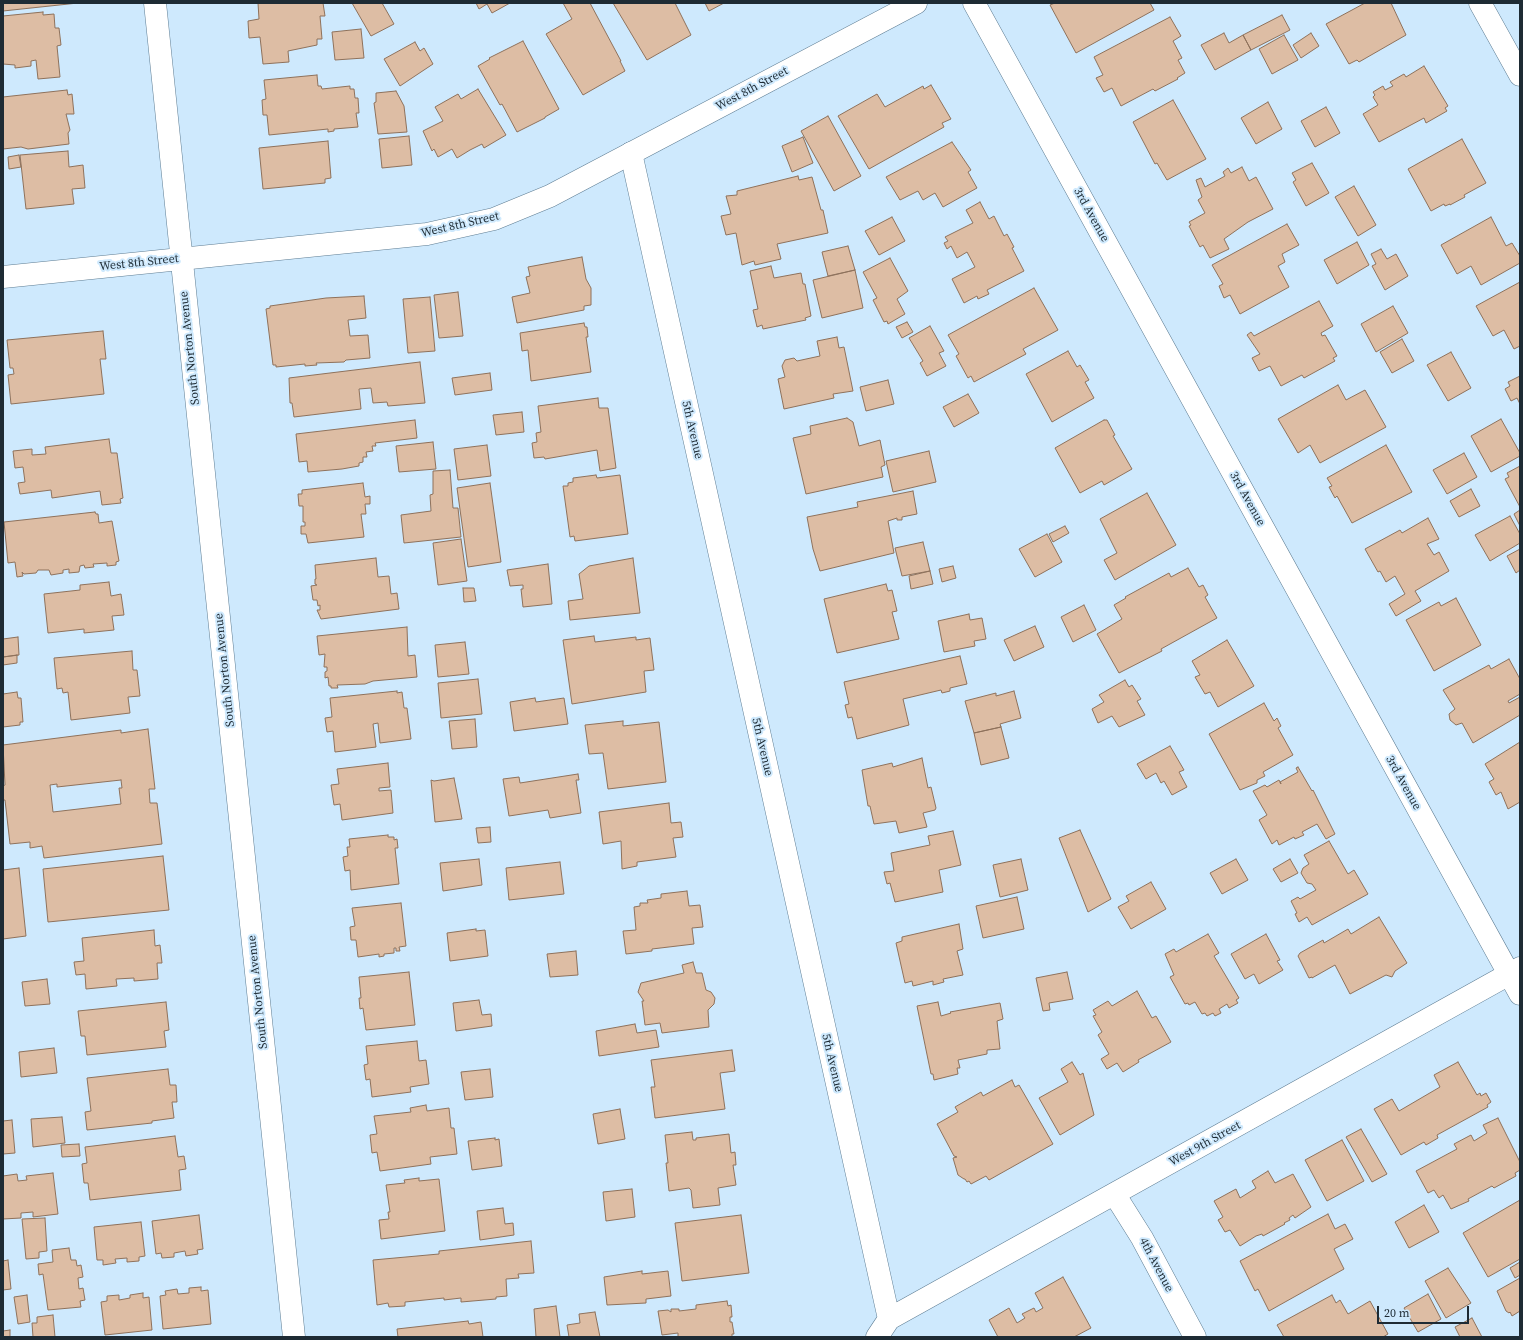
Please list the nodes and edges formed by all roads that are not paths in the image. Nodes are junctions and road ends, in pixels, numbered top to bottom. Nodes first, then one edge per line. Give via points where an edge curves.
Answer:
1 (154, 3) edge
2 (916, 3) edge
3 (974, 3) edge
4 (1480, 3) edge
5 (1520, 75) edge
6 (631, 153) junction
7 (182, 259) junction
8 (3, 277) edge
9 (1514, 971) edge
10 (1520, 994) edge
11 (1115, 1195) junction
12 (889, 1319) junction
13 (294, 1337) edge
14 (877, 1337) edge
15 (1195, 1337) edge

1 - 7 street, South Norton Avenue
2 - 6 street, West 8th Street
3 - 9 street, 3rd Avenue
4 - 5 street
6 - 7 street, West 8th Street via 550,196 494,219 427,234
6 - 12 street, 5th Avenue
7 - 8 street, West 8th Street
7 - 13 street, South Norton Avenue
9 - 10 street, 3rd Avenue
9 - 11 street, West 9th Street
11 - 12 street, West 9th Street
11 - 15 street, 4th Avenue via 1142,1238
12 - 14 street

